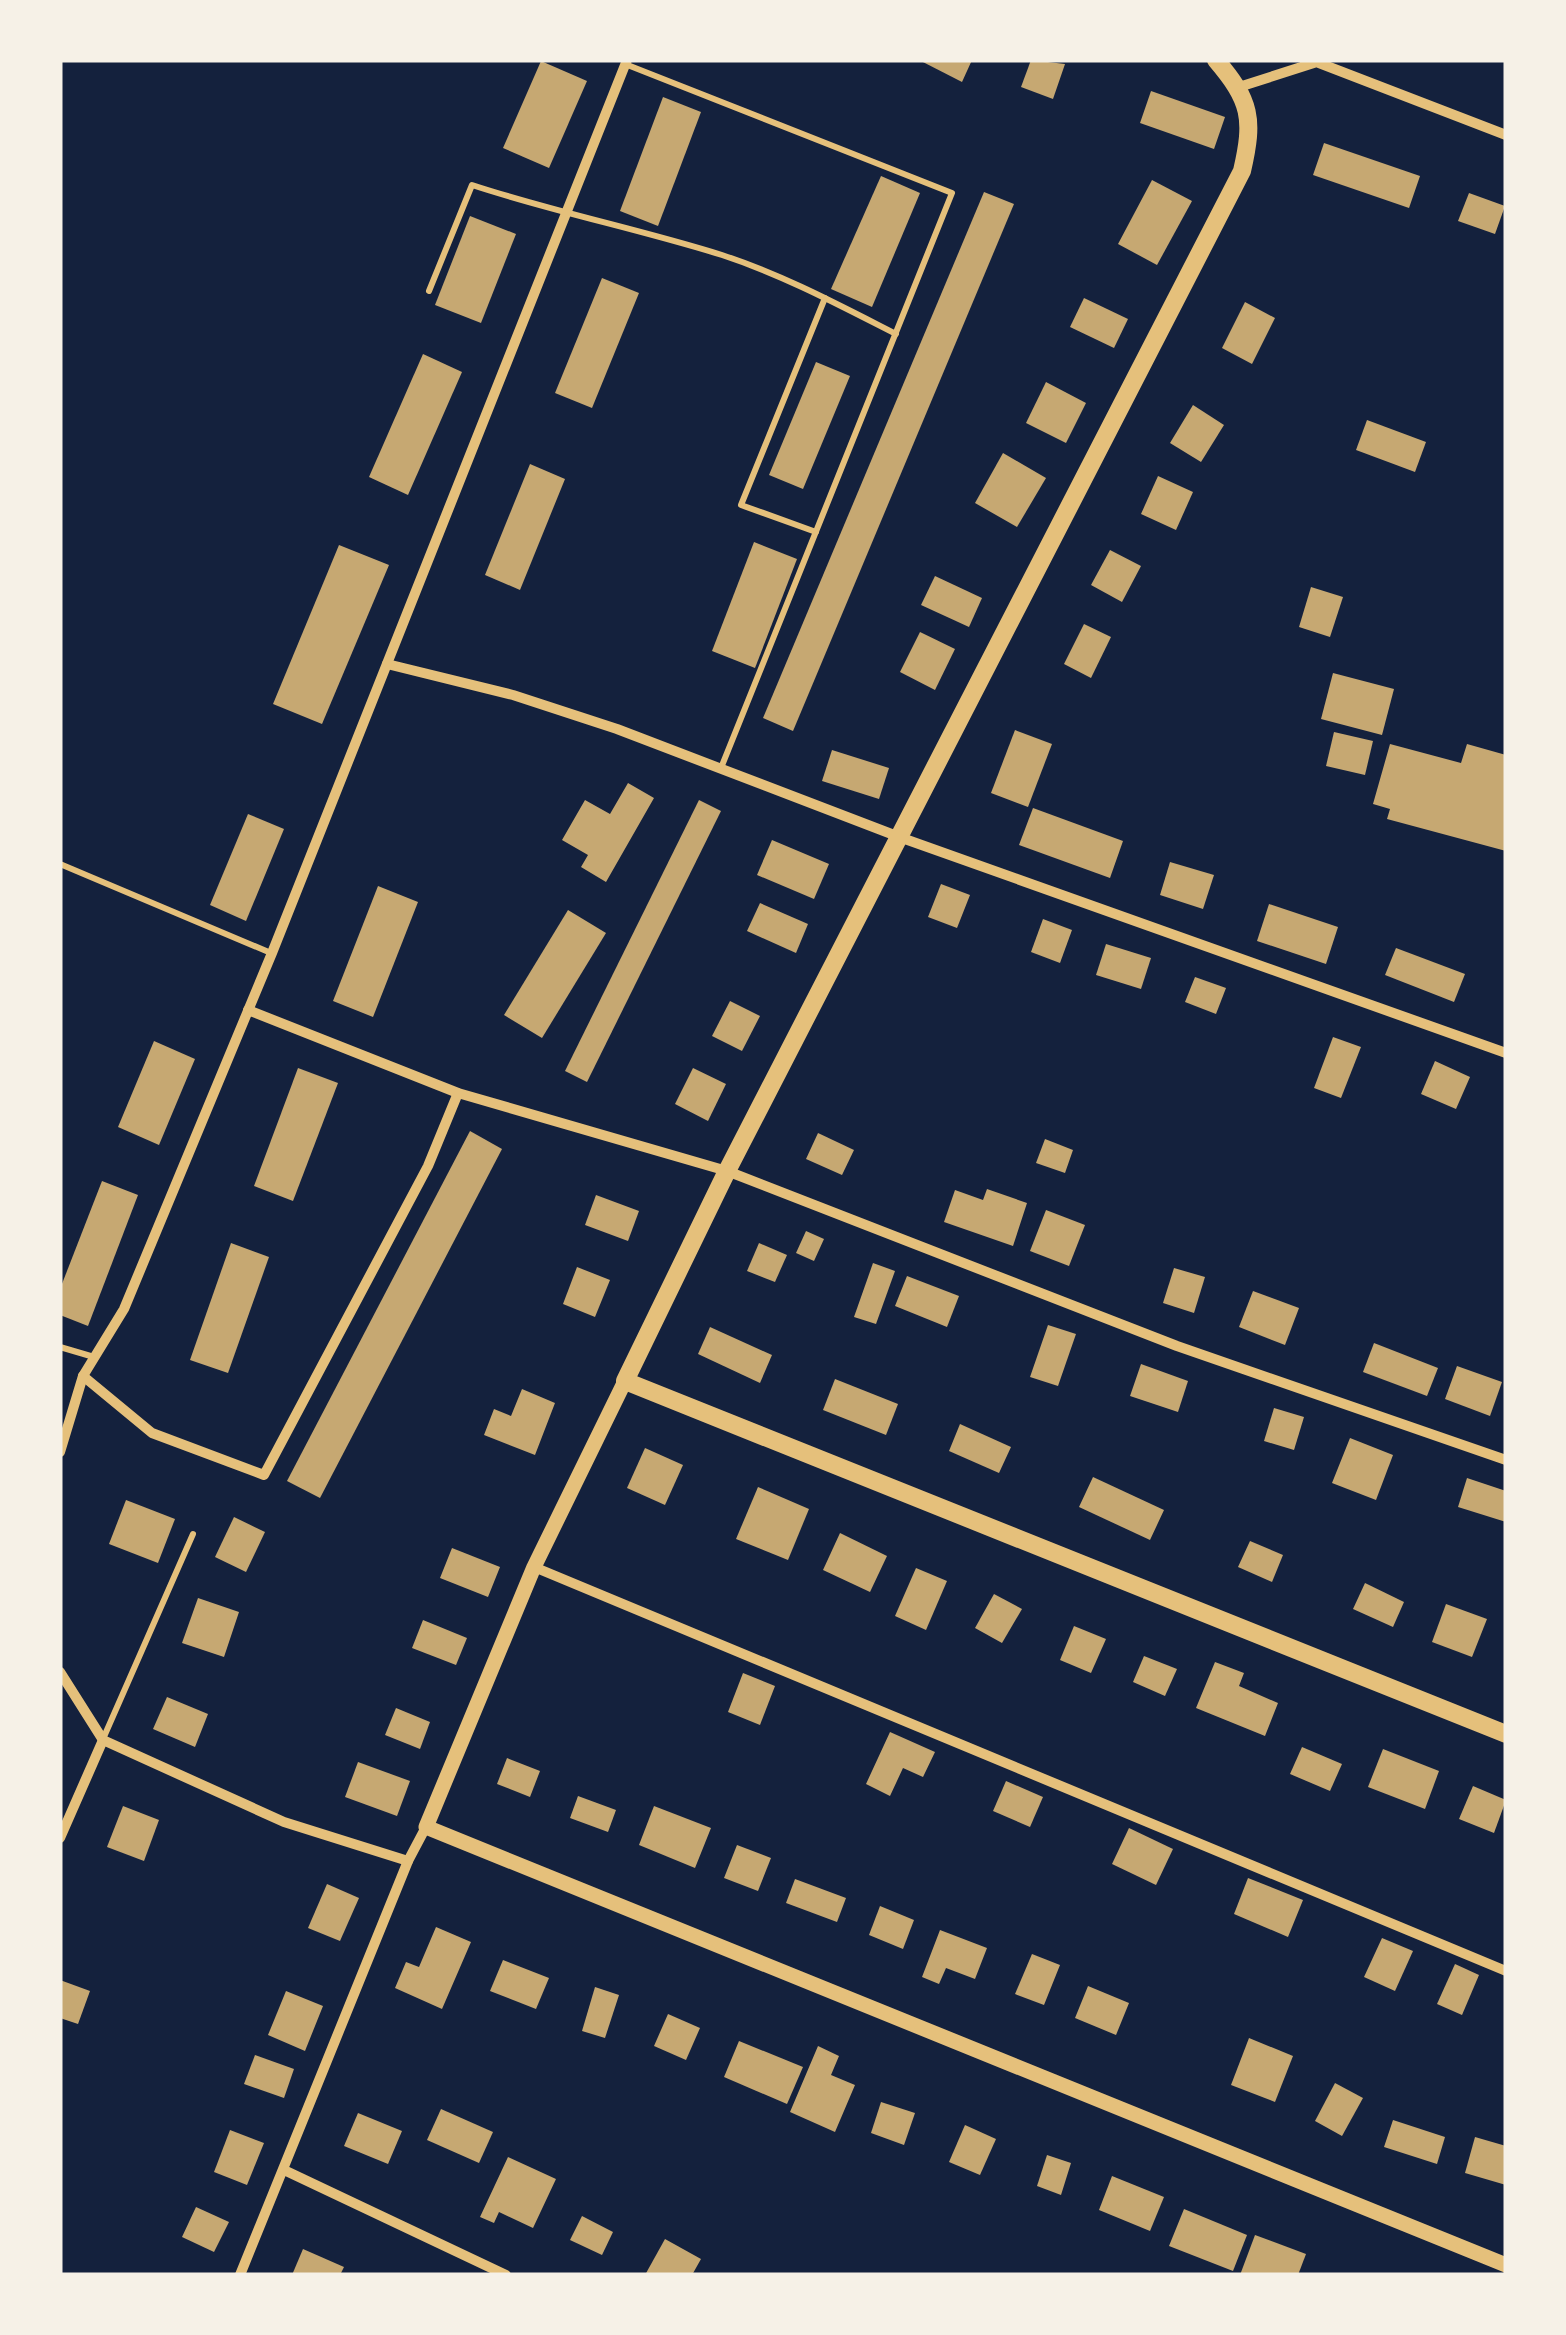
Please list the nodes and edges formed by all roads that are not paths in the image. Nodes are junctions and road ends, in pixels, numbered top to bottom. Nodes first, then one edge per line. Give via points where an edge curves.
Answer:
1 (1216, 60) edge
2 (626, 62) edge
3 (1320, 62) edge
4 (1239, 87) junction
5 (1506, 135) edge
6 (565, 216) junction
7 (429, 291) dead end
8 (825, 298) junction
9 (896, 334) junction
10 (816, 532) junction
11 (387, 664) junction
12 (721, 768) junction
13 (902, 838) junction
14 (60, 864) edge
15 (272, 953) junction
16 (248, 1010) junction
17 (1506, 1053) edge
18 (458, 1092) junction
19 (727, 1171) junction
20 (60, 1348) edge
21 (95, 1357) junction
22 (84, 1376) junction
23 (625, 1381) junction
24 (60, 1452) edge
25 (1506, 1460) edge
26 (193, 1534) dead end
27 (534, 1567) junction
28 (60, 1672) edge
29 (1506, 1734) edge
30 (103, 1740) junction
31 (426, 1826) junction
32 (60, 1838) edge
33 (408, 1862) junction
34 (1506, 1970) edge
35 (284, 2170) junction
36 (1506, 2265) edge
37 (240, 2275) edge
38 (506, 2275) edge

1 - 4 main road
2 - 6 street
2 - 9 lane via 952,193
3 - 4 street
3 - 5 street
4 - 13 main road via 1250,111 1242,171
6 - 7 lane via 472,186
6 - 8 lane via 721,255
6 - 11 street
8 - 9 lane
8 - 10 lane via 741,506
9 - 10 lane
10 - 12 lane
11 - 12 street via 513,695
11 - 15 street
12 - 13 street
13 - 17 street
13 - 19 main road
14 - 15 lane
15 - 16 street
16 - 18 street
16 - 21 street via 124,1309
18 - 19 street
18 - 22 street via 428,1166 264,1475 152,1432
19 - 23 main road
19 - 25 street via 1177,1346
20 - 21 lane
21 - 22 street
22 - 24 street
23 - 27 street
23 - 29 main road
26 - 30 lane
27 - 31 street
27 - 34 street
28 - 30 street
30 - 32 street
30 - 33 street via 284,1822
31 - 33 street
31 - 36 street
33 - 35 street
35 - 37 street
35 - 38 street

